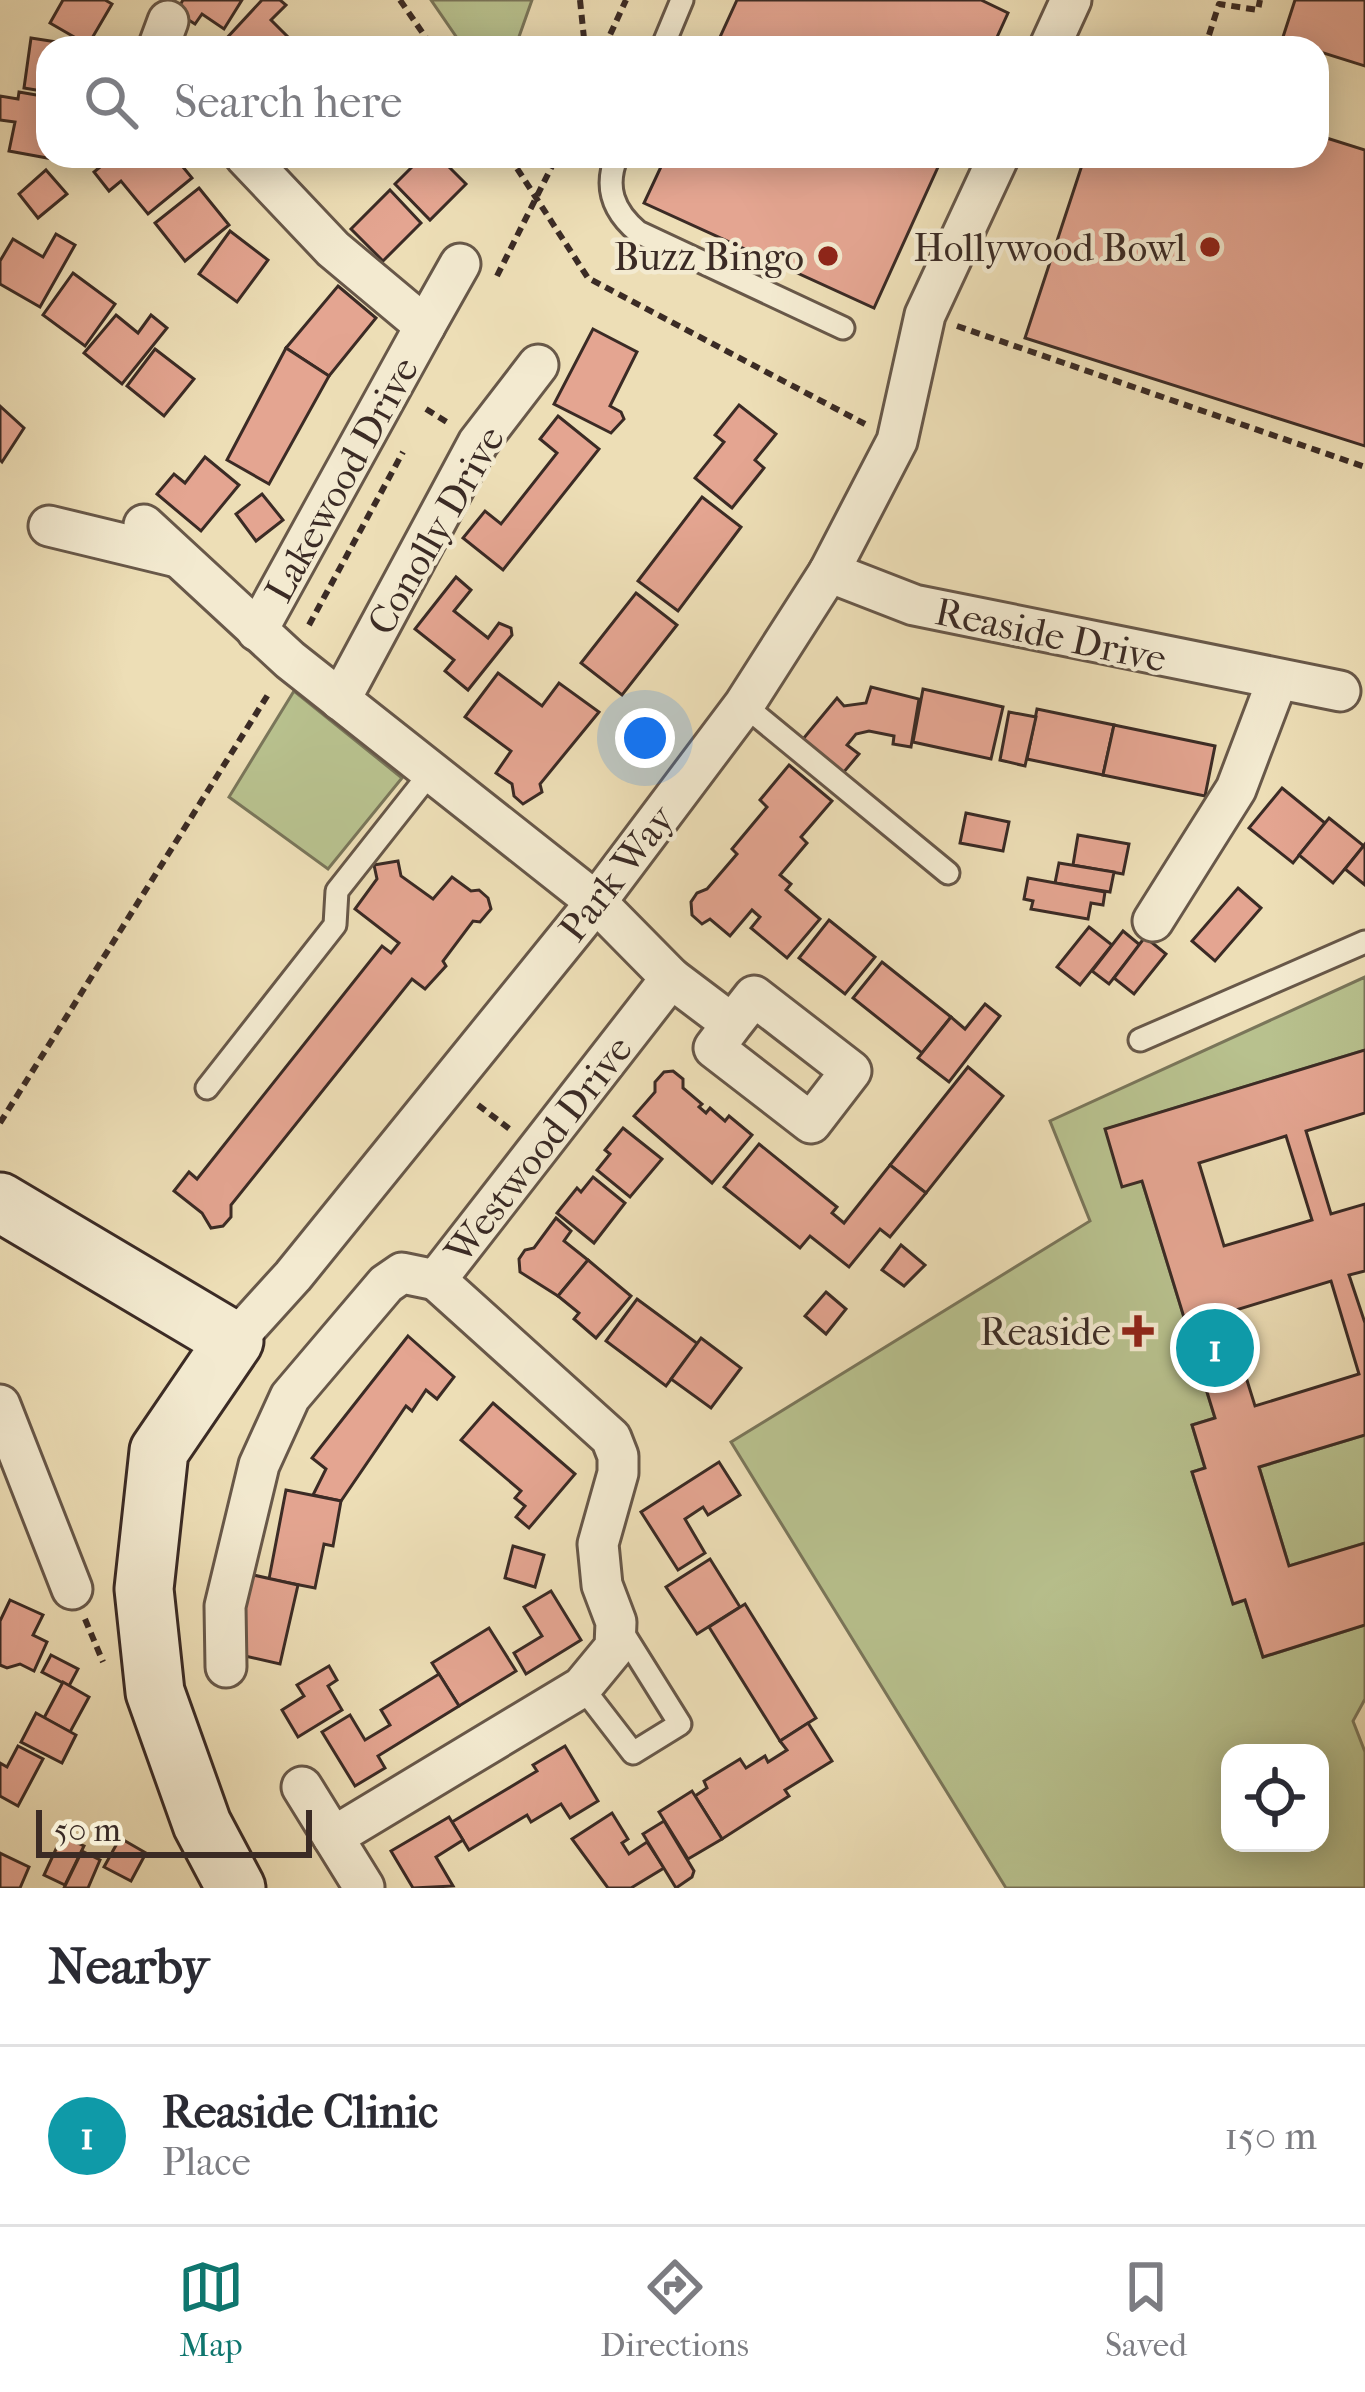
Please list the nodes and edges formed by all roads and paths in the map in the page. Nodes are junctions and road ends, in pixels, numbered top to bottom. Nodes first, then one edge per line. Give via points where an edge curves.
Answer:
1 (400, 0) edge
2 (580, 0) edge
3 (626, 0) edge
4 (682, 0) edge
5 (1071, 0) edge
6 (1261, 0) edge
7 (1216, 1) edge
8 (1209, 35) dead end
9 (426, 36) edge
10 (584, 36) edge
11 (610, 36) edge
12 (667, 36) edge
13 (1054, 36) edge
14 (256, 168) edge
15 (518, 168) edge
16 (552, 168) edge
17 (612, 168) edge
18 (993, 168) edge
19 (539, 198) junction
20 (460, 264) dead end
21 (926, 315) junction
22 (425, 326) junction
23 (843, 328) dead end
24 (538, 365) dead end
25 (897, 441) junction
26 (1365, 467) edge
27 (144, 525) dead end
28 (49, 526) dead end
29 (178, 557) junction
30 (829, 572) junction
31 (257, 631) junction
32 (1277, 681) junction
33 (1357, 697) edge
34 (340, 700) junction
35 (744, 705) junction
36 (430, 772) junction
37 (948, 872) dead end
38 (596, 902) junction
39 (1153, 921) dead end
40 (1365, 942) edge
41 (671, 978) junction
42 (732, 1024) dead end
43 (1140, 1040) dead end
44 (449, 1083) junction
45 (207, 1088) dead end
46 (538, 1150) junction
47 (0, 1202) edge
48 (436, 1280) junction
49 (234, 1341) junction
50 (0, 1405) edge
51 (72, 1588) dead end
52 (616, 1622) junction
53 (226, 1667) dead end
54 (582, 1687) junction
55 (302, 1786) dead end
56 (333, 1837) junction
57 (364, 1887) edge
58 (236, 1888) edge

1 - 9 path
2 - 10 path
3 - 11 path
4 - 12 lane
5 - 13 street
6 - 7 path via 1258,10
7 - 8 path
14 - 22 street, Lakewood Drive via 333,249
15 - 19 path
16 - 19 path
17 - 23 lane via 611,196 638,232
18 - 21 street, Park Way
19 - 25 path via 588,278
20 - 22 street, Lakewood Drive
21 - 25 street, Park Way
21 - 26 path
22 - 31 street, Lakewood Drive
24 - 34 street, Conolly Drive via 478,443
25 - 30 street, Park Way
27 - 29 street
28 - 29 street
29 - 31 street
30 - 32 street, Reaside Drive via 914,605
30 - 35 street, Park Way
31 - 34 street
32 - 33 street, Reaside Drive
32 - 39 street via 1236,789
34 - 36 street
35 - 37 lane
35 - 38 street, Park Way
36 - 38 street
36 - 45 lane via 337,891 335,925
38 - 41 street
38 - 44 street, Park Way
40 - 43 lane
41 - 42 street
41 - 46 street, Westwood Drive
44 - 46 path
44 - 49 street, Park Way
46 - 48 street, Westwood Drive
47 - 49 street
48 - 52 street via 610,1438 618,1473 598,1544
48 - 53 street, Westwood Drive via 402,1273 386,1284 290,1397 259,1465 235,1556
49 - 58 street via 159,1451 145,1589 155,1692 202,1824
50 - 51 street
52 - 54 street via 615,1647
52 - 54 lane via 680,1724 633,1753
54 - 56 street
55 - 56 street
56 - 57 street

